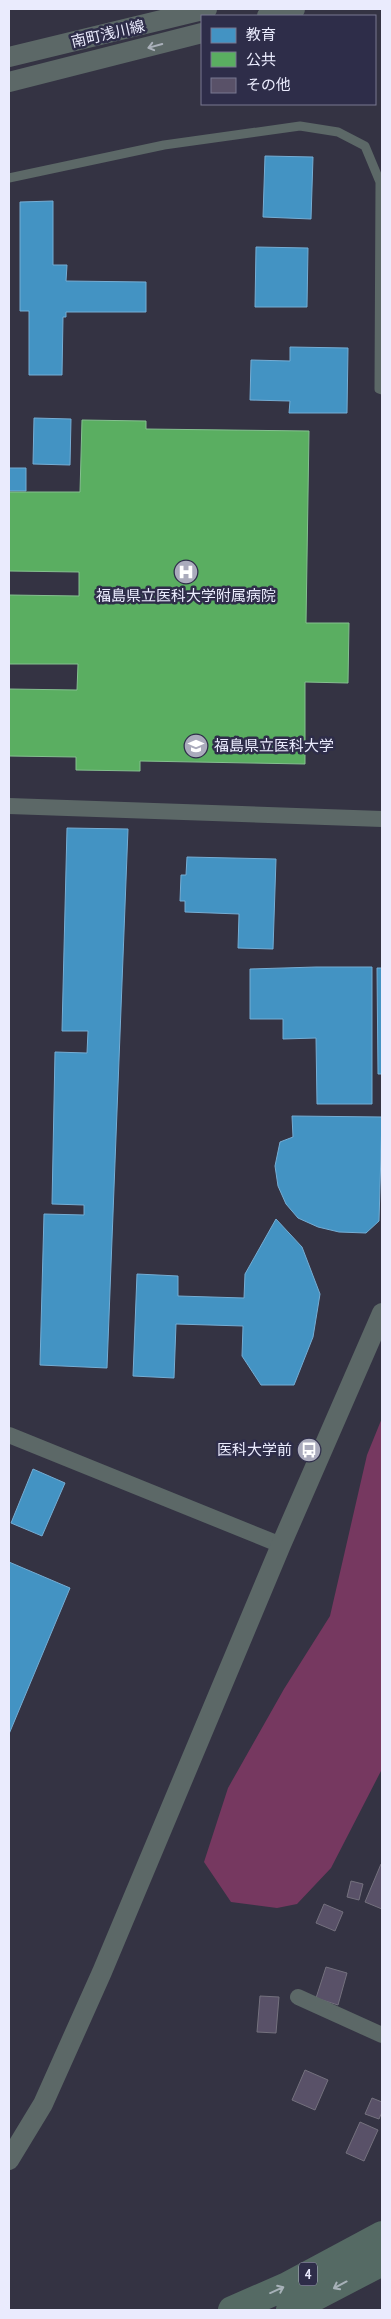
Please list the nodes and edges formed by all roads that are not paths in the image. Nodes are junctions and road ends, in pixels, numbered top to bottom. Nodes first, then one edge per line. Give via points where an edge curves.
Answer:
1 (207, 9) edge
2 (295, 9) edge
3 (270, 15) edge
4 (201, 33) edge
5 (9, 57) edge
6 (9, 82) edge
7 (9, 178) edge
8 (382, 390) edge
9 (9, 806) edge
10 (382, 819) edge
11 (382, 1313) edge
12 (9, 1435) edge
13 (281, 1545) junction
14 (298, 1997) dead end
15 (382, 2035) edge
16 (9, 2160) edge
17 (382, 2235) edge
18 (382, 2262) edge
19 (232, 2310) edge
20 (290, 2310) edge

1 - 5 street, 南町浅川線
2 - 3 street
4 -> 6 street, 南町浅川線
7 - 8 lane via 164,145 300,126 338,132 365,146 380,182
9 - 10 street
11 - 13 street
12 - 13 street
13 - 16 street via 44,2104
14 - 15 street
19 -> 17 highway, 4 via 286,2286
18 -> 20 highway, 4

